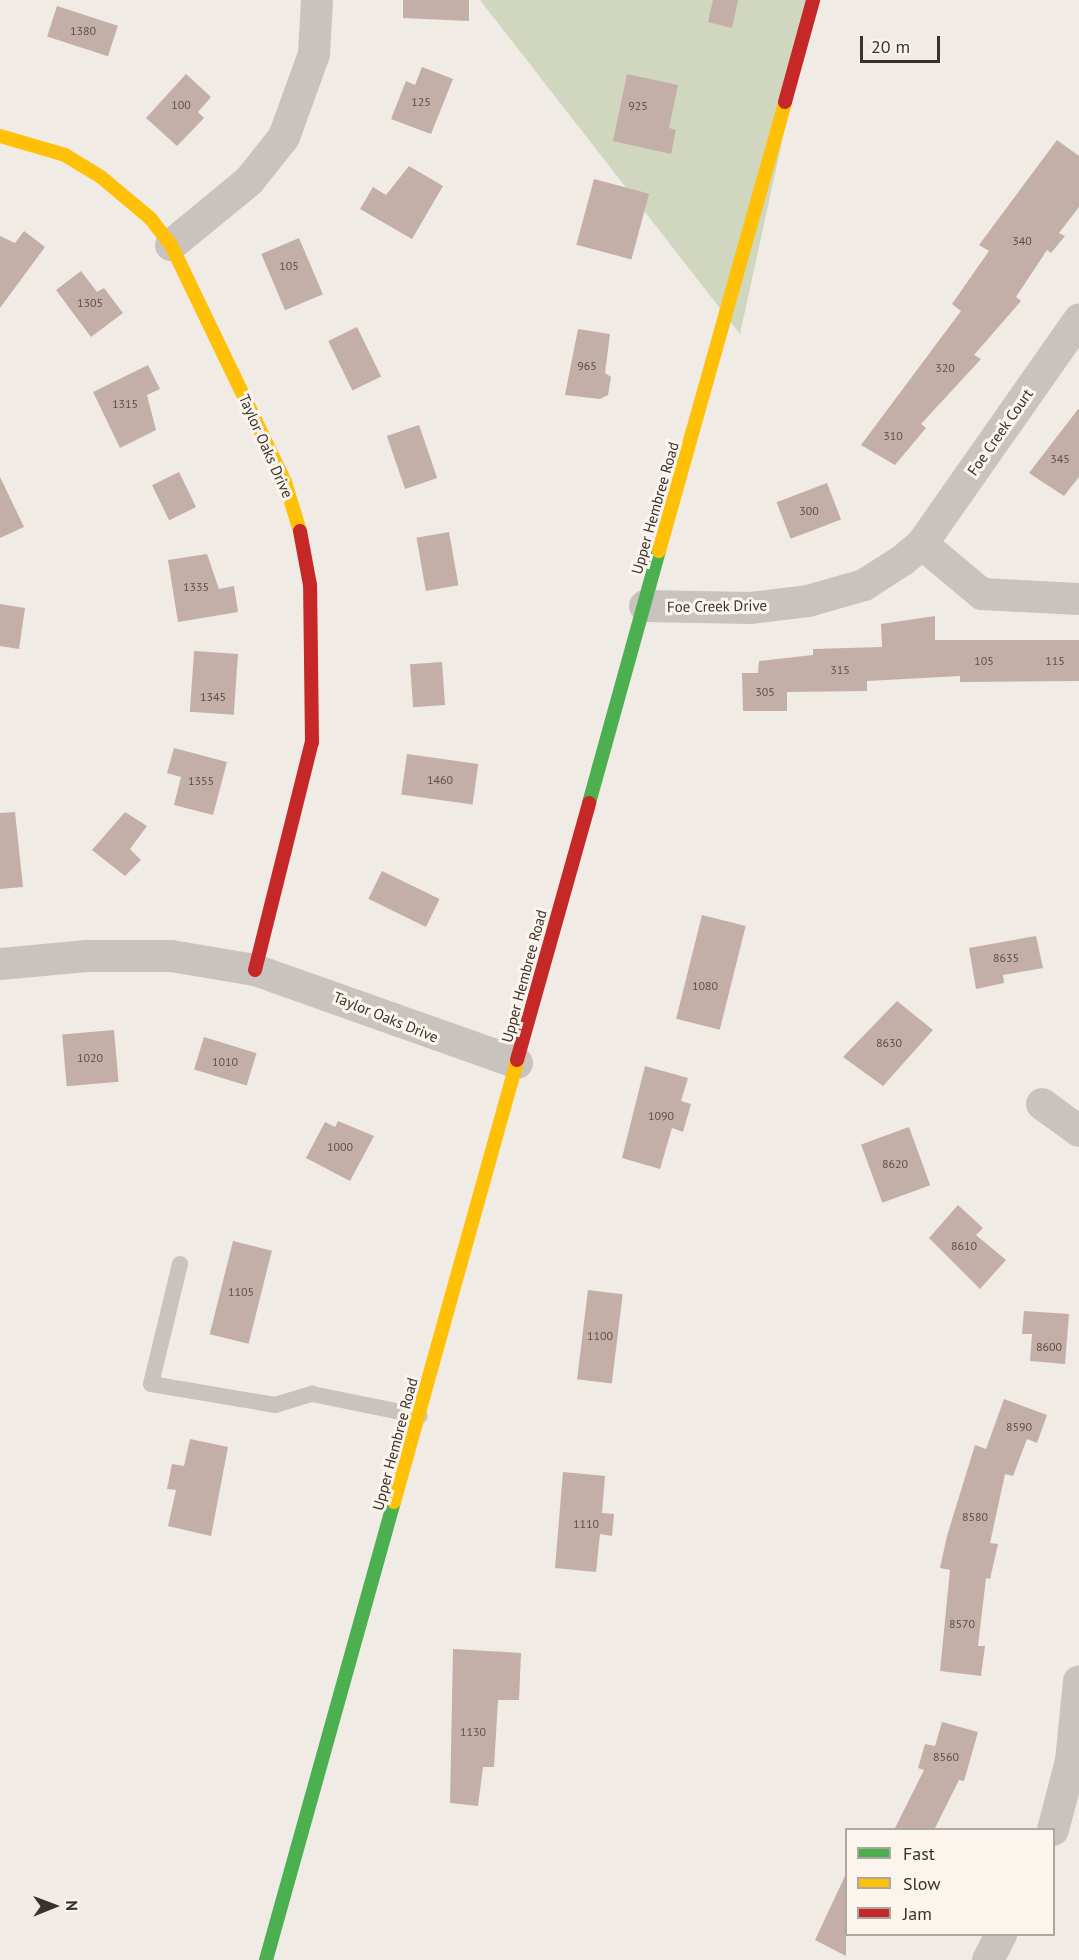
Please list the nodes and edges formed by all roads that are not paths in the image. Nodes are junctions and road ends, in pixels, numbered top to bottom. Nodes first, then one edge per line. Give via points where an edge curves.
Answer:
1 (317, 0) edge
2 (813, 0) edge
3 (0, 136) edge
4 (171, 245) junction
5 (1079, 320) edge
6 (922, 544) junction
7 (1079, 599) edge
8 (645, 606) junction
9 (0, 964) edge
10 (255, 970) junction
11 (517, 1063) junction
12 (1042, 1104) dead end
13 (1079, 1131) edge
14 (180, 1264) dead end
15 (420, 1416) junction
16 (1079, 1681) edge
17 (1054, 1828) edge
18 (1000, 1936) edge
19 (266, 1960) edge
20 (988, 1960) edge

1 - 4 street via 314,54 284,137 249,181
2 - 8 street, Upper Hembree Road
3 - 4 street, Taylor Oaks Drive via 65,155 101,177 150,218
4 - 10 street, Taylor Oaks Drive via 285,483 310,585 312,742
5 - 6 street, Foe Creek Court
6 - 7 street via 982,594
6 - 8 street, Foe Creek Drive via 864,585 808,601 750,608
8 - 11 street, Upper Hembree Road
9 - 10 street, Taylor Oaks Drive via 87,956 171,956
10 - 11 street, Taylor Oaks Drive
11 - 15 street, Upper Hembree Road
12 - 13 street
14 - 15 lane via 151,1384 275,1405 312,1394
15 - 19 street, Upper Hembree Road
16 - 17 street via 1071,1761
18 - 20 street

